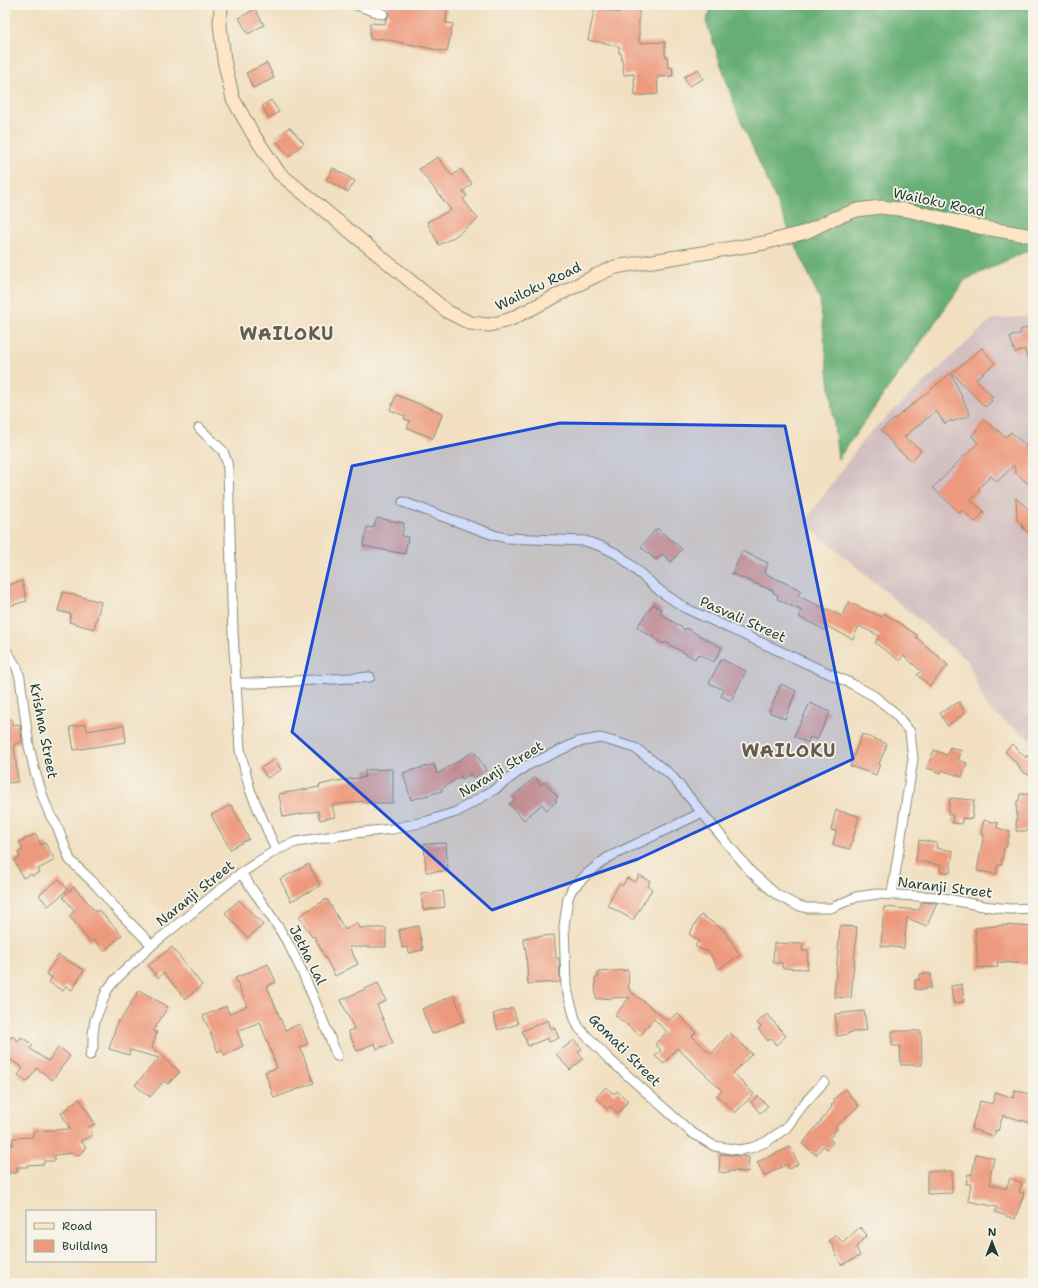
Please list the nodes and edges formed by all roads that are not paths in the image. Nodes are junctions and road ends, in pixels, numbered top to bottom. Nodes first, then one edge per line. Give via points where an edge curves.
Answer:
1 (220, 5) edge
2 (356, 5) edge
3 (383, 14) dead end
4 (1033, 236) edge
5 (199, 428) dead end
6 (403, 502) dead end
7 (8, 653) dead end
8 (370, 677) dead end
9 (236, 683) junction
10 (701, 813) junction
11 (276, 850) junction
12 (241, 873) junction
13 (892, 894) junction
14 (1033, 908) edge
15 (152, 945) junction
16 (90, 1055) dead end
17 (337, 1056) dead end
18 (824, 1082) dead end

1 - 4 street, Wailoku Road via 224,60 233,99 252,134 279,173 448,312 470,323 489,325 509,320 615,267 764,243 806,232 857,210 880,207 907,210 979,227
2 - 3 street
5 - 9 street via 223,451 227,462
6 - 13 street, Pasvali Street via 506,538 584,541 603,547 619,555 660,591 685,608 852,684 874,696 894,712 910,732 913,759
7 - 15 street, Krishna Street via 20,678 35,772 70,860
8 - 9 street
9 - 11 street via 240,750 250,790
10 - 11 street, Naranji Street via 670,774 635,748 600,738 574,743 526,766 494,790 456,812 392,829 354,832 296,842
10 - 13 street, Naranji Street via 751,872 777,895 796,905 807,908 831,908 856,898
10 - 18 street, Gomati Street via 607,858 588,872 572,889 568,898 564,926 566,986 579,1028 609,1059 691,1132 714,1146 739,1150 766,1142 786,1128
11 - 12 street, Naranji Street
12 - 15 street, Naranji Street
12 - 17 street, Jetha Lal via 291,949
13 - 14 street, Naranji Street via 937,897 1010,909
15 - 16 street, Naranji Street via 106,990 94,1020 93,1047

